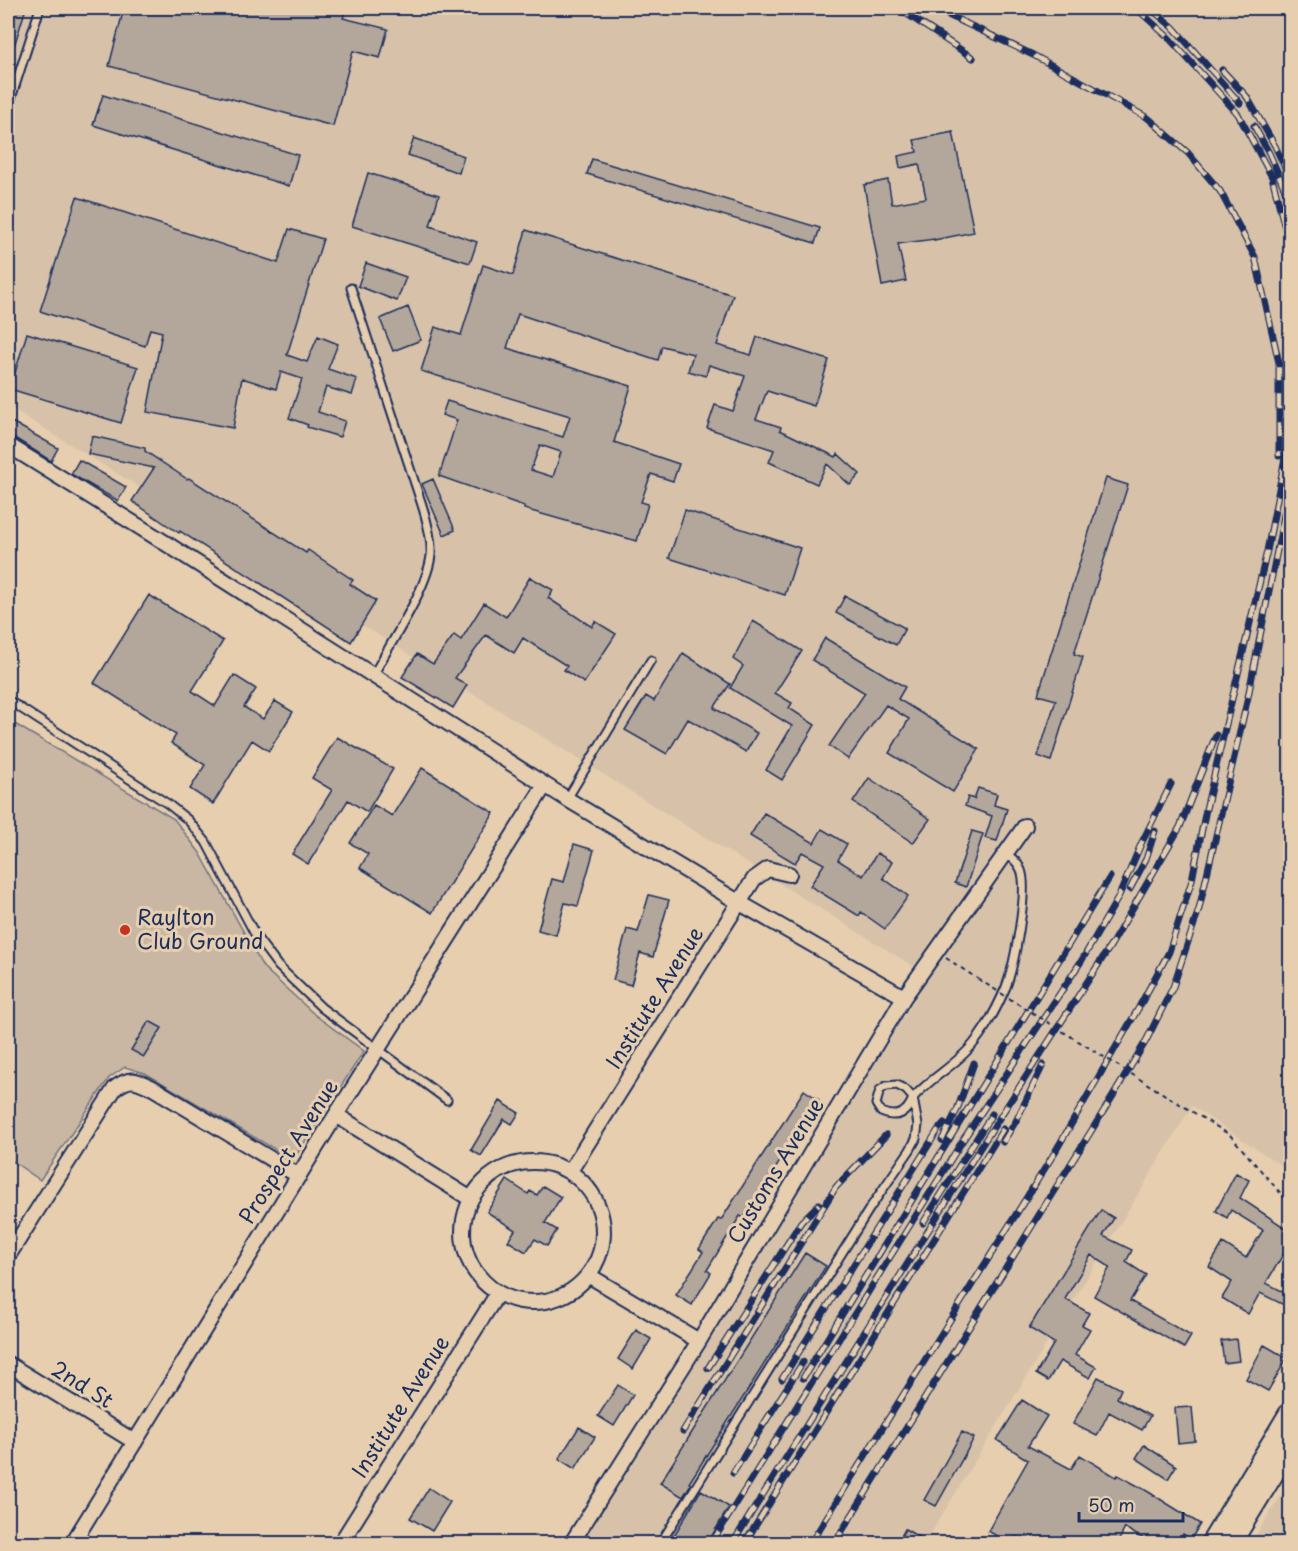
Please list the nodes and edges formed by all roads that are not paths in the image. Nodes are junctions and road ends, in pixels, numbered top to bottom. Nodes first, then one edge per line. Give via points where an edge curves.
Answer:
1 (40, 8) edge
2 (8, 108) edge
3 (351, 288) dead end
4 (8, 445) edge
5 (651, 660) dead end
6 (373, 676) junction
7 (8, 700) edge
8 (544, 785) junction
9 (567, 799) junction
10 (1025, 826) dead end
11 (1005, 853) junction
12 (789, 874) dead end
13 (740, 903) junction
14 (904, 997) junction
15 (378, 1051) junction
16 (913, 1098) junction
17 (447, 1100) dead end
18 (336, 1115) junction
19 (570, 1172) junction
20 (299, 1176) junction
21 (471, 1199) junction
22 (8, 1256) edge
23 (588, 1275) junction
24 (498, 1293) junction
25 (699, 1341) junction
26 (8, 1364) edge
27 (1290, 1413) edge
28 (135, 1442) junction
29 (1290, 1446) edge
30 (72, 1544) edge
31 (340, 1544) edge
32 (571, 1544) edge
33 (660, 1544) edge
34 (1211, 1544) edge
35 (1230, 1544) edge

1 - 2 lane
3 - 6 lane via 422,505 431,554 426,578
4 - 6 street
5 - 9 lane
6 - 8 street
7 - 15 lane via 188,820 206,842 257,938 278,966 322,1008
8 - 9 street
8 - 15 street, Prospect Avenue
9 - 13 street
10 - 11 street, Customs Avenue
11 - 14 street, Customs Avenue
11 - 16 lane via 1020,868 1024,904 1007,985 974,1043
12 - 13 street, Institute Avenue via 768,869 754,879
13 - 14 street
13 - 19 street, Institute Avenue
14 - 25 street, Customs Avenue
15 - 17 lane
15 - 18 street, Prospect Avenue
16 - 16 lane via 901,1115 881,1112 876,1104 880,1090 886,1086 897,1085
16 - 33 lane via 918,1125 910,1150
18 - 20 street, Prospect Avenue
18 - 21 street
19 - 21 street via 549,1163 526,1161 504,1167 485,1180
19 - 23 street via 588,1187 599,1208 603,1231 600,1254
20 - 22 street via 153,1088 135,1080 125,1081 116,1088
20 - 28 street, Prospect Avenue
21 - 24 street via 463,1225 465,1252 478,1275
23 - 24 street via 574,1289 556,1298 536,1302
23 - 25 street
24 - 31 street, Institute Avenue
25 - 32 street, Customs Avenue
26 - 28 street, 2nd St
27 - 34 main road
28 - 30 street, Prospect Avenue
29 - 35 main road

